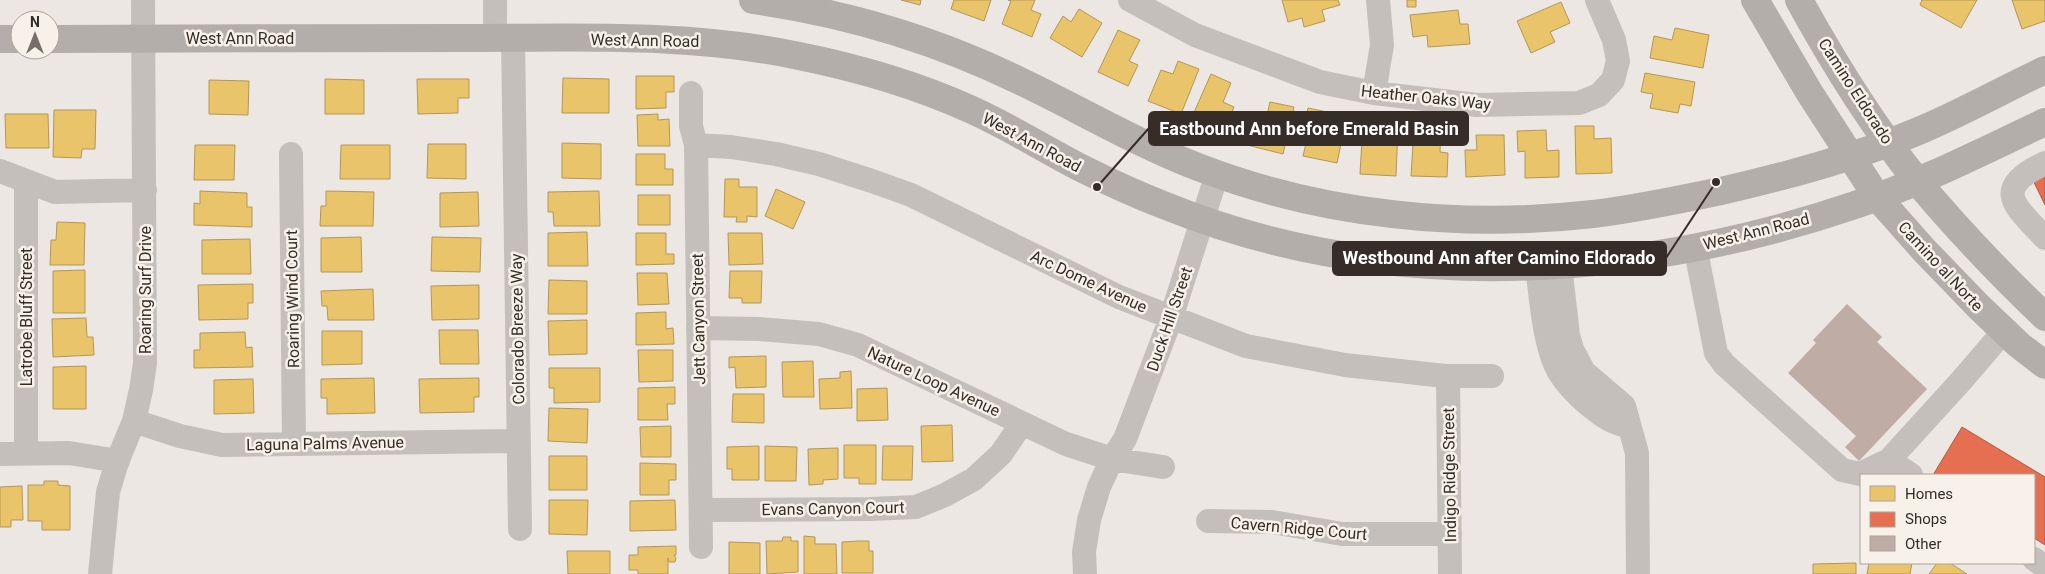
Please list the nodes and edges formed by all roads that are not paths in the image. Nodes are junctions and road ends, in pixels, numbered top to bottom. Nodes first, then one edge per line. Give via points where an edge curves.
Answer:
1 (143, 0) edge
2 (495, 0) edge
3 (754, 0) edge
4 (1130, 0) edge
5 (1378, 0) edge
6 (1597, 0) edge
7 (1755, 0) edge
8 (1798, 0) edge
9 (143, 38) junction
10 (504, 38) junction
11 (60, 39) edge
12 (2045, 70) edge
13 (691, 93) dead end
14 (1374, 93) junction
15 (2045, 122) edge
16 (1888, 142) junction
17 (696, 145) junction
18 (291, 154) dead end
19 (1849, 156) junction
20 (2045, 163) edge
21 (0, 171) edge
22 (1217, 174) junction
23 (26, 181) junction
24 (1917, 181) junction
25 (145, 190) junction
26 (1877, 197) junction
27 (1203, 220) junction
28 (2045, 238) edge
29 (1695, 246) junction
30 (1549, 266) junction
31 (2045, 317) edge
32 (1171, 318) junction
33 (698, 328) junction
34 (2004, 331) junction
35 (2045, 365) edge
36 (1448, 376) junction
37 (1492, 376) dead end
38 (134, 421) junction
39 (1022, 423) junction
40 (520, 441) junction
41 (294, 444) junction
42 (26, 453) junction
43 (0, 454) edge
44 (1112, 459) junction
45 (1888, 460) junction
46 (118, 461) junction
47 (1163, 467) dead end
48 (1909, 474) edge
49 (701, 510) junction
50 (1208, 521) dead end
51 (520, 529) dead end
52 (1450, 534) junction
53 (701, 547) dead end
54 (100, 574) edge
55 (1085, 574) edge
56 (1450, 574) edge
57 (1638, 574) edge

1 - 9 street, Roaring Surf Drive
2 - 10 street, Colorado Breeze Way
3 - 22 main road via 852,19 955,53 1022,82 1142,143
4 - 14 street, Heather Oaks Way via 1195,35 1320,82
5 - 14 street via 1382,45
6 - 14 street, Heather Oaks Way via 1614,40 1618,61 1613,80 1599,95 1579,103 1477,105
7 - 19 main road
8 - 16 main road, Camino Eldorado
9 - 10 main road, West Ann Road
9 - 11 main road, West Ann Road
9 - 25 street, Roaring Surf Drive
10 - 27 main road, West Ann Road via 719,42 793,54 868,72 967,108 1112,183
10 - 40 street, Colorado Breeze Way via 513,128
12 - 16 main road via 1917,132
13 - 17 street, Jett Canyon Street via 691,126
15 - 24 main road, West Ann Road
16 - 19 main road
16 - 24 main road, Camino Eldorado
17 - 32 street, Arc Dome Avenue via 776,154 819,164 911,195 1093,285
17 - 33 street, Jett Canyon Street
18 - 41 street, Roaring Wind Court
19 - 22 main road via 1768,181 1650,206 1511,220 1442,218 1363,210 1290,195
19 - 26 main road, Camino al Norte
20 - 28 street via 2026,172 2014,184 2012,195 2017,208
21 - 23 street
22 - 27 street, Duck Hill Street
23 - 25 street via 55,192
23 - 42 street, Latrobe Bluff Street
24 - 26 main road, West Ann Road
24 - 31 main road via 1995,269
25 - 38 street, Roaring Surf Drive via 145,363
26 - 29 main road, West Ann Road via 1789,224
26 - 34 main road, Camino al Norte
27 - 30 main road, West Ann Road via 1300,248 1364,258 1436,266
27 - 32 street, Duck Hill Street
29 - 30 main road, West Ann Road via 1620,259
29 - 45 street via 1716,353 1724,364 1842,470 1860,474
30 - 57 street via 1546,325 1558,370 1575,392 1599,399 1612,423 1629,427 1637,453
32 - 36 street, Arc Dome Avenue via 1246,346 1346,365
32 - 44 street, Duck Hill Street via 1125,439
33 - 39 street, Nature Loop Avenue via 760,328 818,334 858,346
33 - 49 street, Jett Canyon Street
34 - 35 main road, Camino al Norte
34 - 45 street
36 - 37 street, Arc Dome Avenue
36 - 52 street, Indigo Ridge Street
38 - 41 street, Laguna Palms Avenue via 213,443
38 - 46 street, Roaring Surf Drive
39 - 44 street, Nature Loop Avenue via 1066,444
39 - 49 street, Evans Canyon Court via 1001,454 974,479 916,507
40 - 41 street, Laguna Palms Avenue
40 - 51 street, Colorado Breeze Way
42 - 43 street
42 - 46 street via 69,453
44 - 47 street, Nature Loop Avenue
44 - 55 street, Duck Hill Street via 1089,520 1084,552
45 - 48 street
46 - 54 street, Roaring Surf Drive via 108,492
49 - 53 street, Jett Canyon Street
50 - 52 street, Cavern Ridge Court via 1272,522 1342,534
52 - 56 street, Indigo Ridge Street

